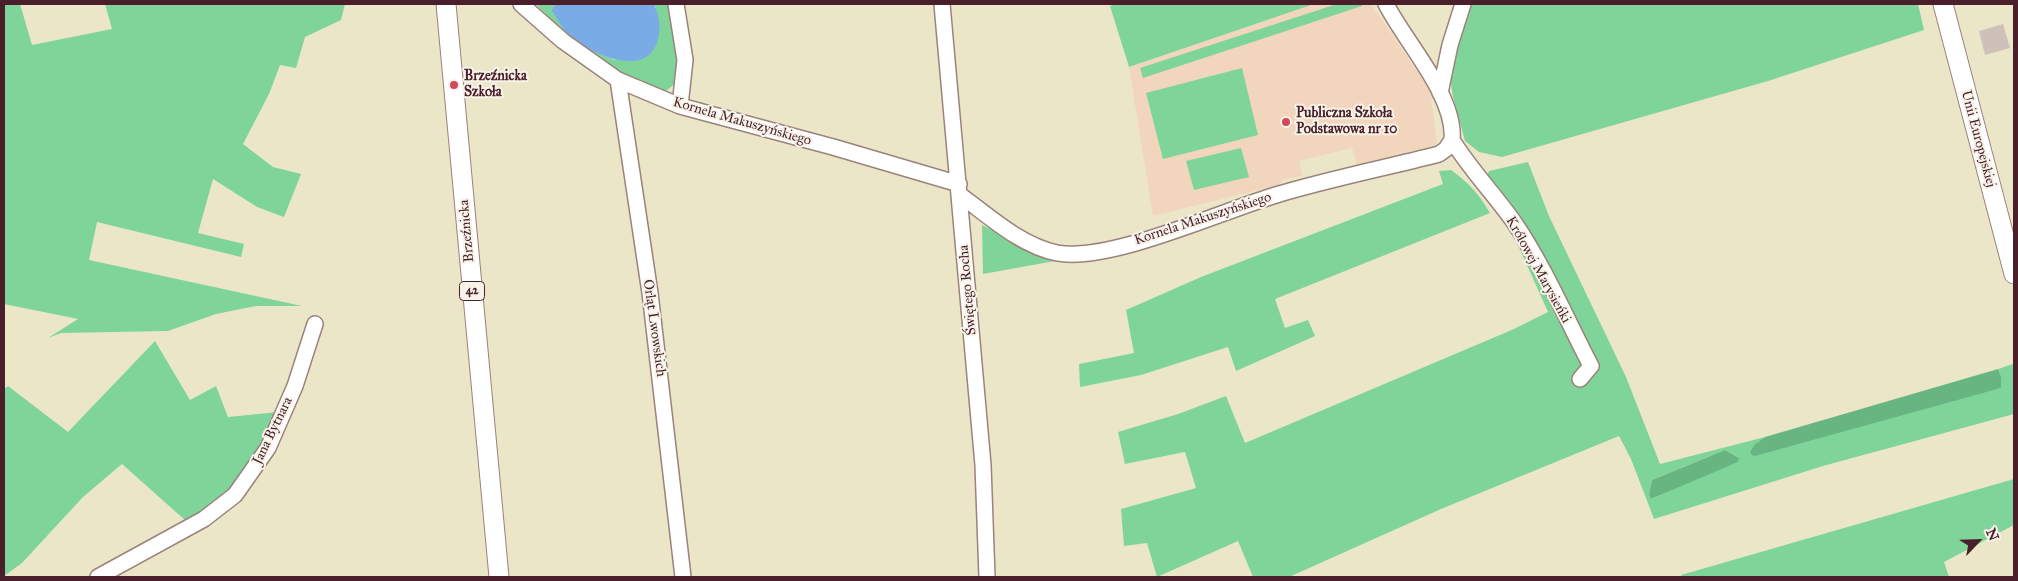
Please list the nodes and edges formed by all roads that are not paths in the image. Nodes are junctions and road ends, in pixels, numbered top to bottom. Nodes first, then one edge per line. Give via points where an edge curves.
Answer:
1 (446, 4) edge
2 (521, 4) edge
3 (676, 4) edge
4 (942, 4) edge
5 (1386, 4) edge
6 (1463, 4) edge
7 (1942, 4) edge
8 (618, 80) junction
9 (1440, 93) junction
10 (680, 106) junction
11 (1452, 140) junction
12 (959, 189) junction
13 (2014, 274) edge
14 (315, 324) dead end
15 (1580, 379) dead end
16 (98, 577) edge
17 (499, 577) edge
18 (683, 577) edge
19 (987, 577) edge

1 - 17 main road, Brzeźnicka / 42
2 - 8 street, Kornela Makuszyńskiego via 563,41
3 - 10 street via 685,60
4 - 12 street, Świętego Rocha
5 - 9 street
6 - 9 street
7 - 13 main road, Unii Europejskiej
8 - 10 street, Kornela Makuszyńskiego
8 - 18 street, Orląt Lwowskich via 650,293
9 - 11 street via 1448,113
10 - 12 street, Kornela Makuszyńskiego via 833,146
11 - 12 street, Kornela Makuszyńskiego via 1439,154 1279,194 1108,250 1073,255 1056,253 1025,240
11 - 15 street, Królowej Marysieńki via 1468,166 1513,222 1531,252 1591,366
12 - 19 street, Świętego Rocha via 983,466
14 - 16 street, Jana Bytnara via 295,386 268,448 235,496 204,520

